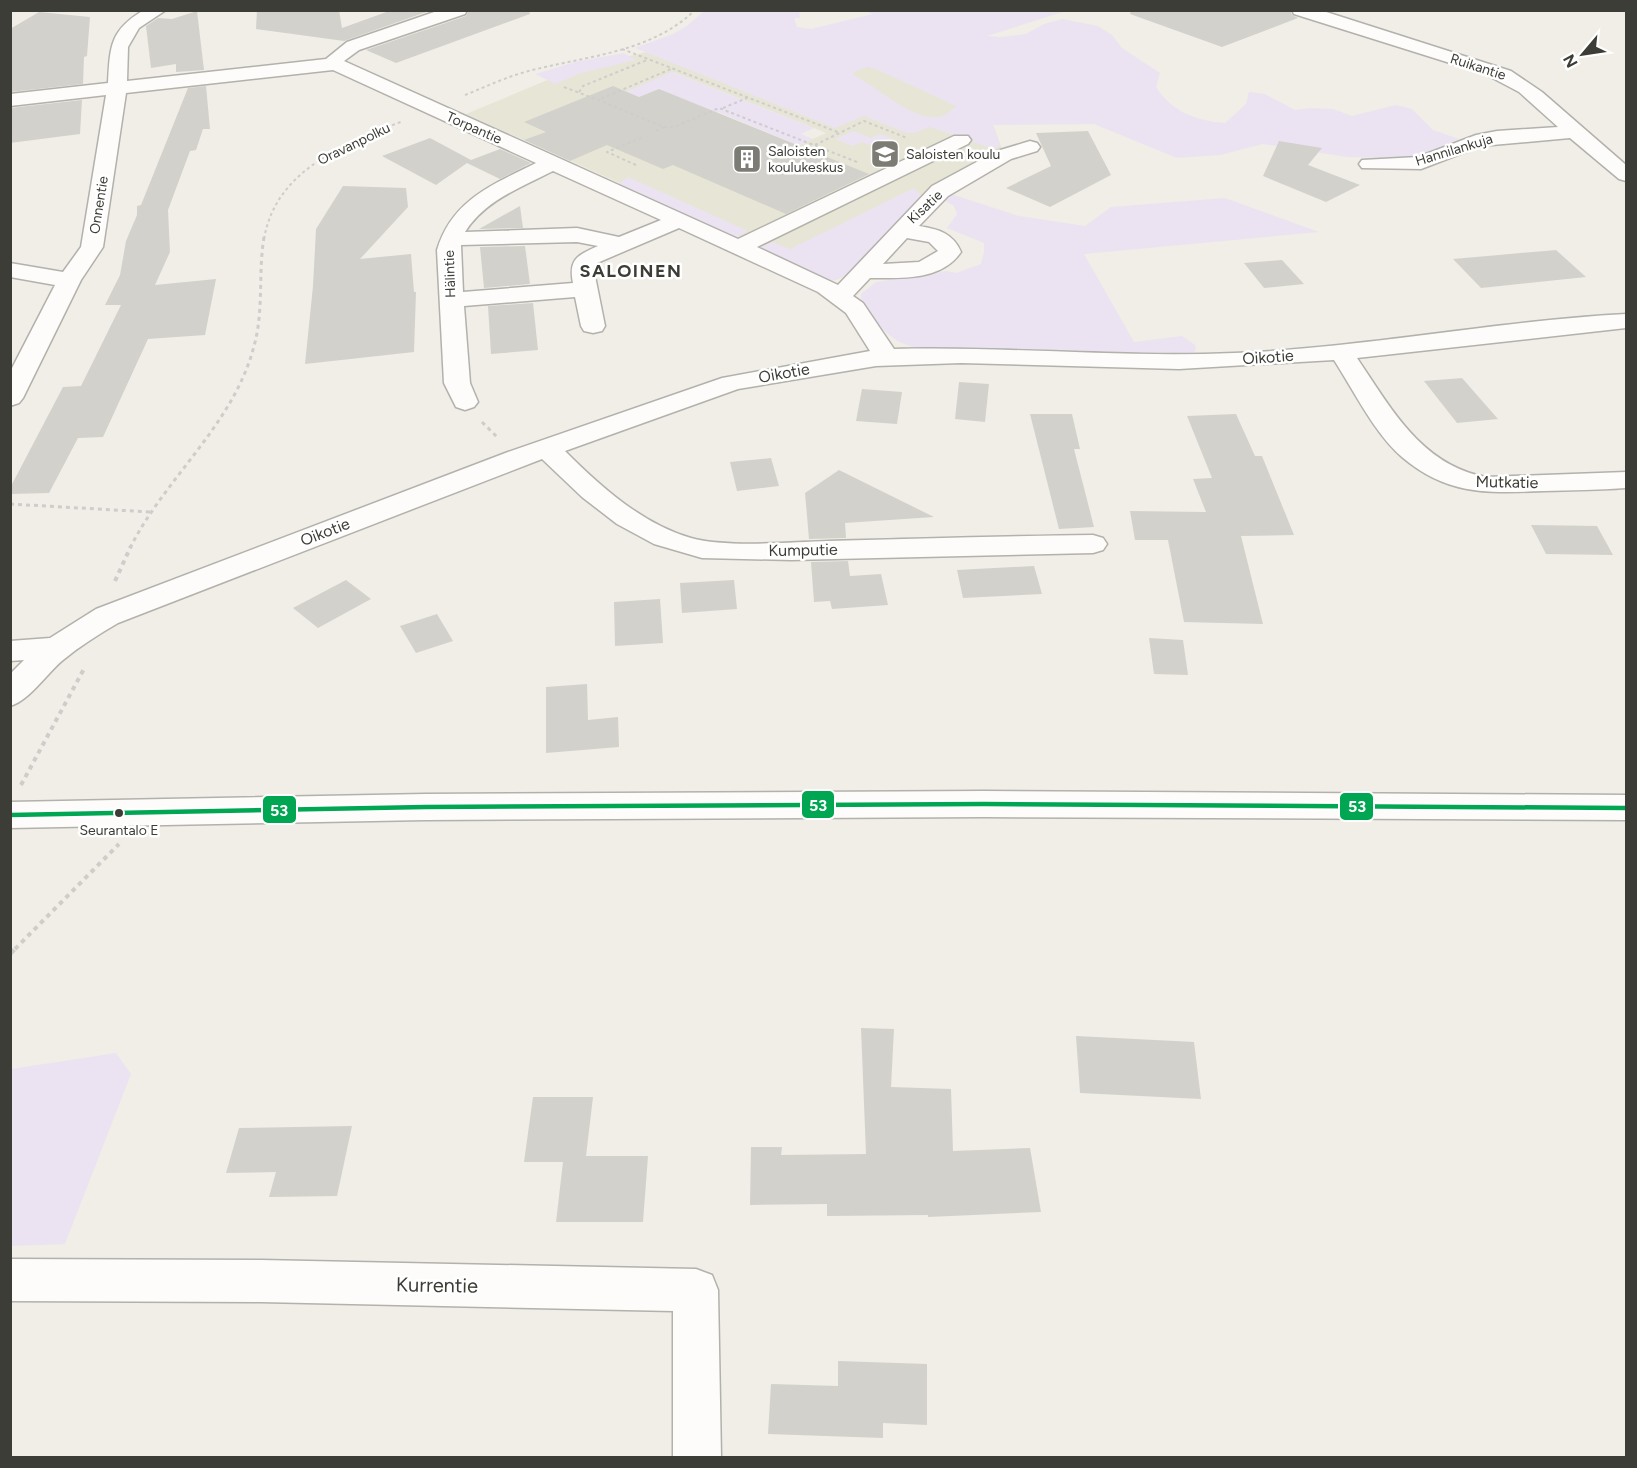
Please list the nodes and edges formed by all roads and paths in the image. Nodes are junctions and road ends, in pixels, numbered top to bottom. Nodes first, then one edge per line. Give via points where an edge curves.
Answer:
1 (158, 10) edge
2 (459, 10) edge
3 (695, 10) edge
4 (1300, 10) edge
5 (621, 49) junction
6 (648, 60) junction
7 (336, 64) junction
8 (672, 69) junction
9 (564, 87) dead end
10 (117, 89) junction
11 (579, 92) junction
12 (747, 98) junction
13 (10, 100) edge
14 (598, 100) junction
15 (432, 109) junction
16 (722, 109) junction
17 (664, 127) junction
18 (656, 131) dead end
19 (1574, 132) junction
20 (840, 133) junction
21 (643, 137) dead end
22 (962, 140) dead end
23 (898, 143) dead end
24 (814, 145) junction
25 (1030, 147) dead end
26 (828, 150) junction
27 (820, 154) dead end
28 (553, 163) junction
29 (1370, 164) dead end
30 (636, 165) dead end
31 (892, 173) junction
32 (1626, 175) edge
33 (940, 191) junction
34 (680, 220) junction
35 (900, 231) junction
36 (450, 239) junction
37 (619, 244) junction
38 (739, 247) junction
39 (10, 270) edge
40 (864, 271) junction
41 (69, 280) junction
42 (585, 289) junction
43 (840, 296) junction
44 (451, 300) junction
45 (1626, 321) edge
46 (592, 326) dead end
47 (1340, 351) junction
48 (886, 357) junction
49 (10, 398) edge
50 (465, 402) joint
51 (547, 448) junction
52 (518, 458) junction
53 (1626, 480) edge
54 (10, 504) edge
55 (150, 512) junction
56 (1093, 544) dead end
57 (107, 616) junction
58 (55, 648) junction
59 (10, 651) edge
60 (10, 695) edge
61 (14, 804) edge
62 (1626, 808) edge
63 (119, 844) dead end
64 (10, 954) edge
65 (10, 1280) edge
66 (697, 1458) edge

1 - 10 main road, Onnentie via 132,25 124,35 119,47
2 - 7 main road via 353,46 338,55
3 - 5 path, Oravanpolku via 667,33
4 - 19 main road, Ruikantie via 1503,74 1532,91
5 - 6 path
5 - 15 path, Oravanpolku via 510,76
6 - 8 path
6 - 11 path via 583,86
7 - 10 main road
7 - 15 main road, Torpantie
8 - 12 path
8 - 14 path
9 - 11 path
10 - 13 main road
10 - 41 main road, Onnentie via 92,247
11 - 14 path
12 - 16 path
12 - 20 path
14 - 17 path
15 - 28 main road, Torpantie
15 - 55 path, Oravanpolku via 311,165 282,193 264,234 255,346 242,378 214,426
16 - 17 path
16 - 24 path
17 - 18 path
19 - 29 main road, Hannilankuja via 1497,136 1421,163
19 - 32 main road, Ruikantie
20 - 23 path via 864,122 908,139
20 - 24 path
21 - 30 path via 607,153
22 - 31 main road
24 - 26 path
25 - 33 main road, Kisatie via 994,160
26 - 27 path
26 - 31 path
28 - 34 main road, Torpantie
28 - 36 main road, Hälintie via 481,203 460,220
31 - 33 main road
31 - 38 main road
33 - 35 main road, Kisatie
34 - 37 main road
34 - 38 main road, Torpantie
35 - 40 main road, Kisatie
35 - 40 main road via 935,237 950,252 929,266
36 - 37 main road via 585,236
36 - 44 main road, Hälintie
37 - 42 main road via 587,259 582,271
38 - 43 main road, Torpantie
39 - 41 main road
40 - 43 main road, Kisatie
41 - 49 main road, Onnentie
42 - 44 main road
42 - 46 main road
43 - 48 main road, Torpantie via 865,321
44 - 50 main road, Hälintie via 458,383
45 - 47 main road, Oikotie
47 - 48 main road, Oikotie via 1179,362
47 - 53 main road, Mutkatie via 1395,434 1411,451 1463,481 1486,485
48 - 51 main road, Oikotie via 731,383
50 - 52 path
51 - 52 main road, Oikotie
51 - 56 main road, Kumputie via 589,487 644,527 683,545 705,549 799,551
52 - 57 main road, Oikotie
54 - 55 path
55 - 57 path, Oravanpolku via 115,581
57 - 58 main road, Oikotie
57 - 61 path via 88,662 58,712
58 - 59 main road
58 - 60 main road, Oikotie
61 - 62 main road
63 - 64 path
65 - 66 main road, Kurrentie via 696,1290

